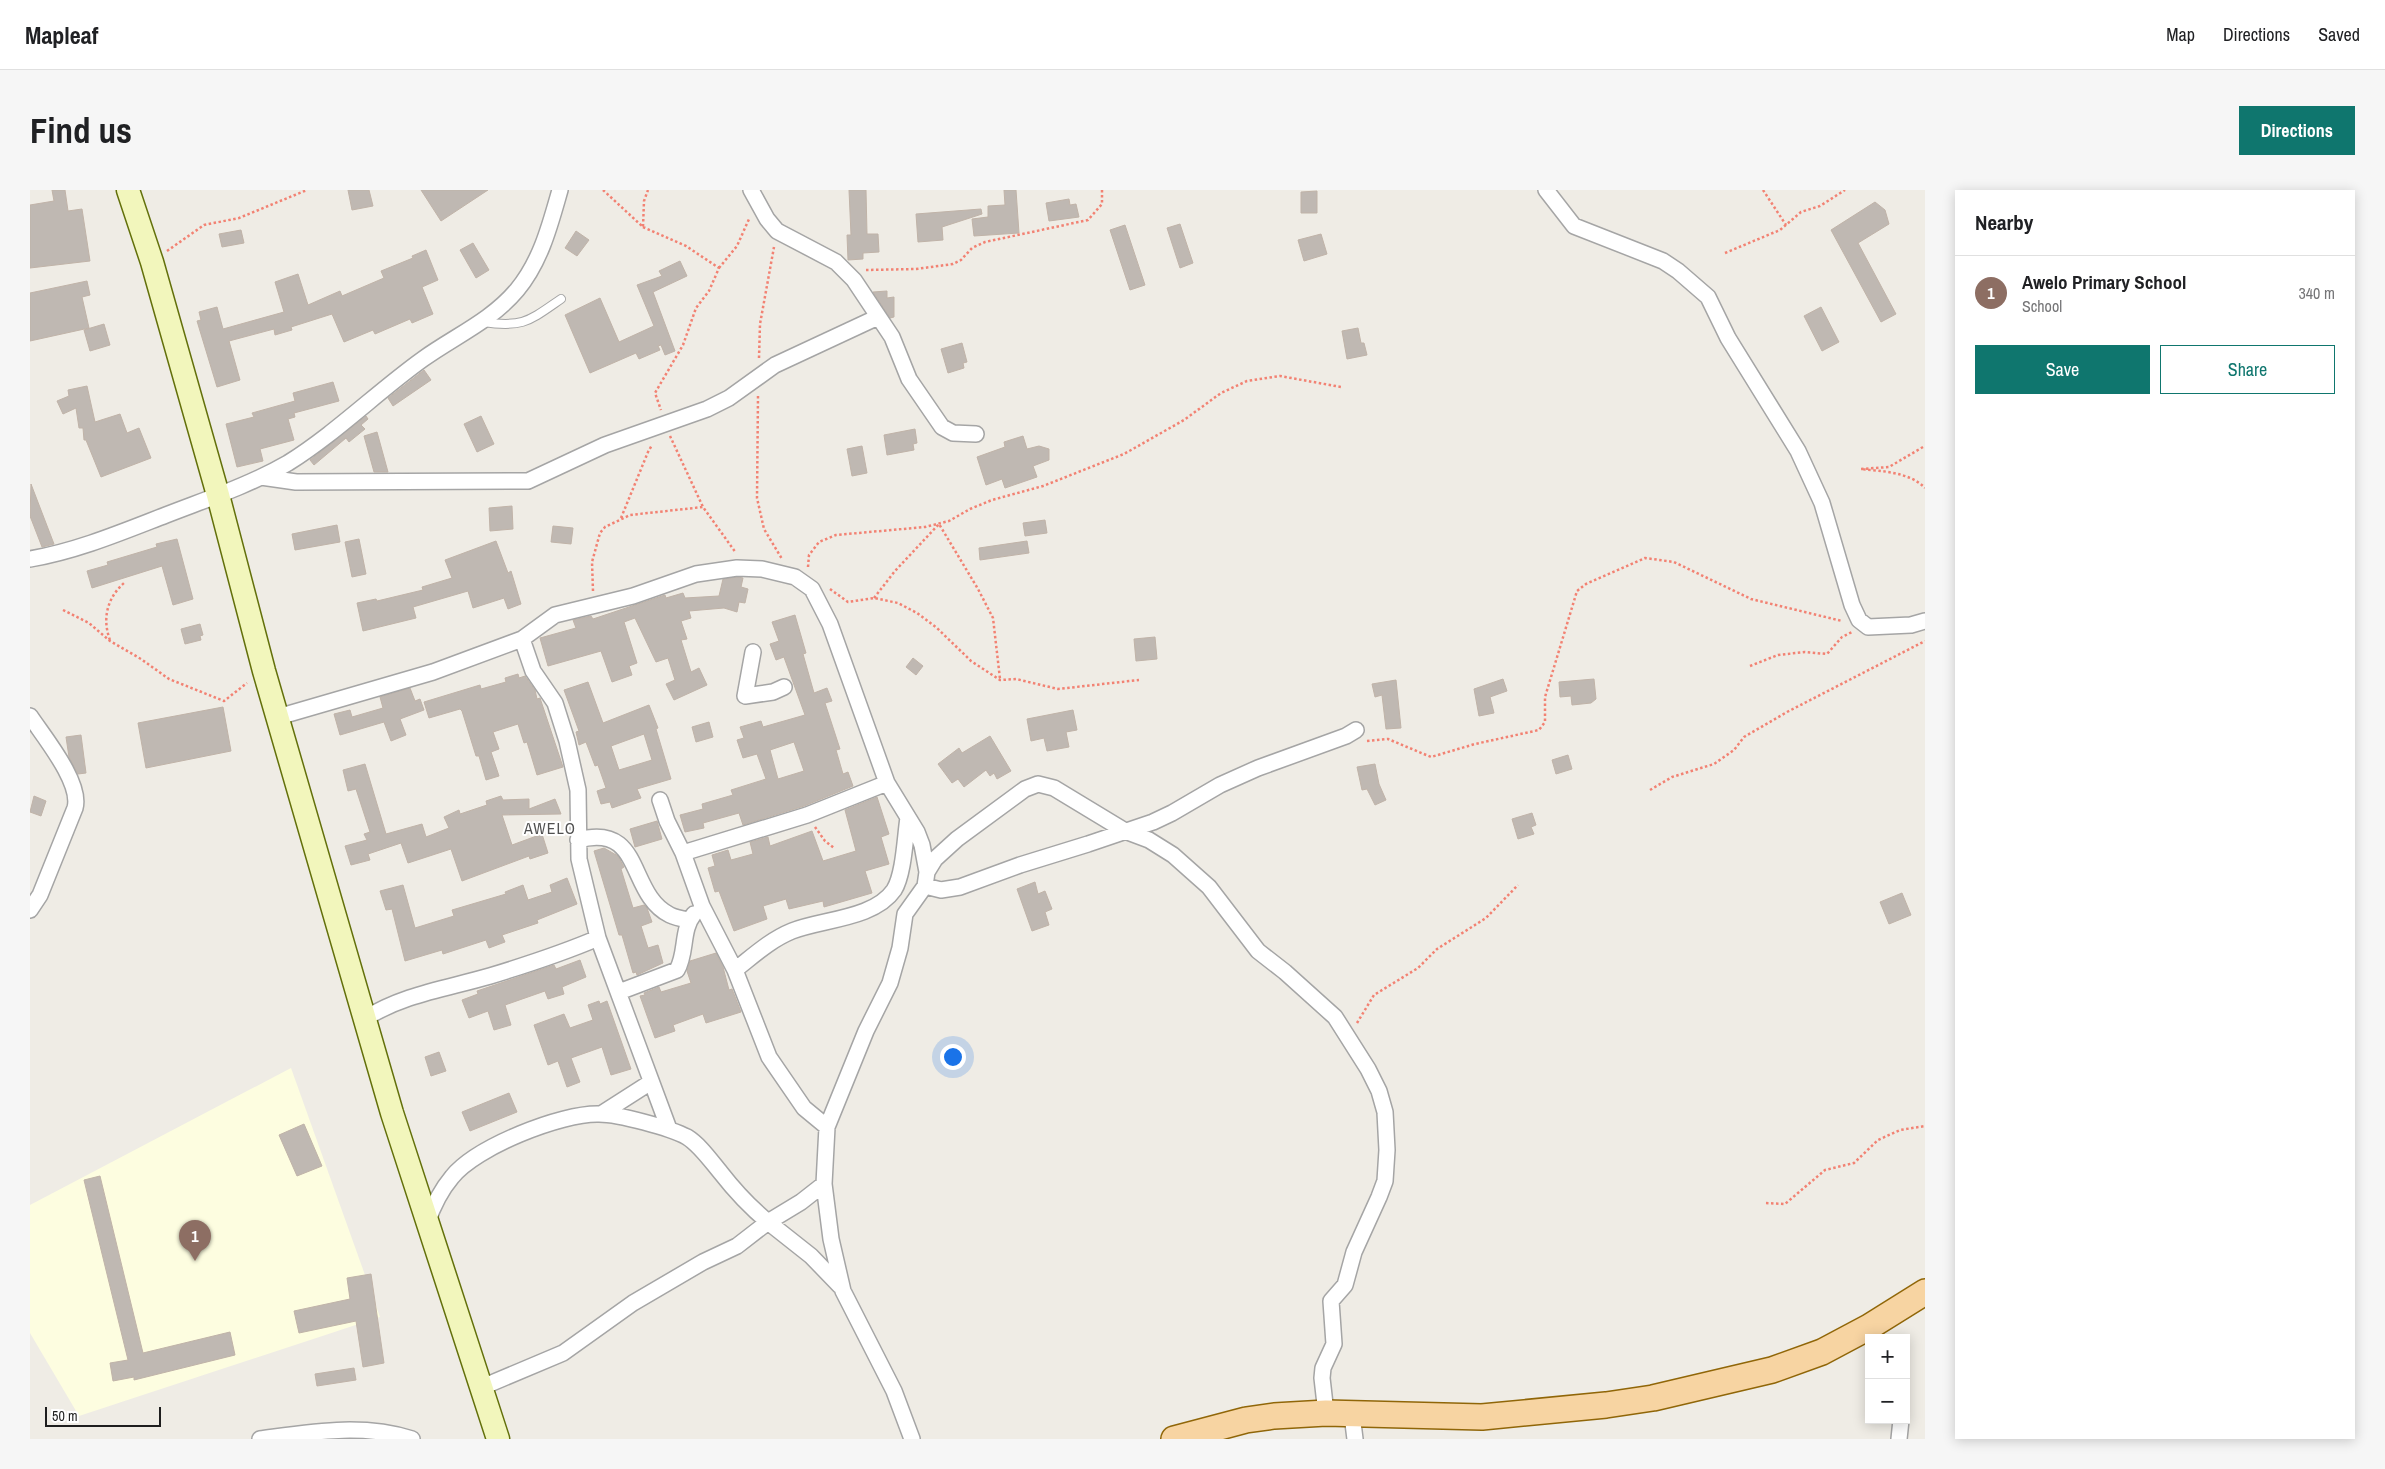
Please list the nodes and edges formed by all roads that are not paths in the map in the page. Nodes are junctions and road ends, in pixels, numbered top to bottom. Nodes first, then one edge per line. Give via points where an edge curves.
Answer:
1 (128, 190) edge
2 (560, 190) edge
3 (1546, 190) edge
4 (752, 193) edge
5 (561, 300) dead end
6 (878, 317) junction
7 (482, 322) junction
8 (976, 434) dead end
9 (261, 476) junction
10 (218, 495) junction
11 (30, 560) edge
12 (1925, 621) edge
13 (522, 639) junction
14 (753, 652) dead end
15 (784, 686) dead end
16 (30, 716) edge
17 (278, 718) junction
18 (1357, 736) road end
19 (887, 783) junction
20 (660, 800) dead end
21 (908, 818) junction
22 (1125, 831) junction
23 (578, 840) junction
24 (683, 853) junction
25 (926, 879) junction
26 (702, 906) junction
27 (30, 910) edge
28 (689, 920) junction
29 (598, 938) junction
30 (735, 970) junction
31 (619, 992) junction
32 (364, 1019) junction
33 (651, 1082) junction
34 (601, 1114) junction
35 (827, 1127) junction
36 (669, 1130) junction
37 (824, 1184) junction
38 (768, 1222) junction
39 (427, 1223) junction
40 (843, 1291) junction
41 (1925, 1292) edge
42 (1872, 1332) edge
43 (480, 1388) junction
44 (1326, 1413) junction
45 (1901, 1424) edge
46 (1353, 1427) edge
47 (260, 1439) edge
48 (412, 1439) edge
49 (498, 1439) edge
50 (912, 1439) edge
51 (1174, 1439) edge
52 (1899, 1439) edge

1 - 10 street via 152,262
2 - 7 street via 532,268 517,290
3 - 12 street via 1574,226 1663,261 1708,297 1728,338 1798,452 1822,503 1852,605 1861,622 1868,627 1883,628
4 - 6 street via 777,231 836,262 854,280
5 - 7 lane via 519,325
6 - 8 street via 892,336 909,378 934,418 949,432
6 - 9 street via 797,354 719,404 605,445 522,482 296,482
7 - 9 street via 423,359 323,439
9 - 10 street
10 - 11 street via 68,551
10 - 17 street
13 - 17 street via 433,672
13 - 19 street via 555,615 633,596 696,574 748,568 800,580 817,597 830,624
13 - 23 street via 533,671 555,703 562,724 578,790
14 - 15 street via 744,696 773,692
16 - 27 street via 61,764 76,799 40,895
17 - 32 street
18 - 22 street via 1346,736 1250,772 1172,813
19 - 21 street
19 - 24 street via 807,815
20 - 24 street
21 - 25 street via 922,845
21 - 30 street via 898,882 889,896 858,913 793,931 772,941
22 - 25 street via 967,885 941,890
22 - 25 street via 1054,788 1035,785 957,839 935,859
22 - 44 street via 1165,850 1209,887 1258,951 1335,1017 1374,1079 1383,1102 1387,1164 1380,1197 1354,1252 1344,1285 1331,1301 1334,1344 1322,1378
23 - 28 street via 610,837 627,852 649,896 670,915
23 - 29 street via 584,884
24 - 26 street
25 - 35 street via 905,914 890,982
26 - 28 street
26 - 30 street
28 - 31 street via 677,970
29 - 31 street
29 - 32 street via 492,976 404,998
30 - 35 street via 774,1066 804,1108
31 - 33 street
32 - 39 street
33 - 34 street
33 - 36 street
34 - 36 street
34 - 39 street via 550,1121 465,1164 442,1190
35 - 37 street
36 - 38 street via 689,1138 751,1208
37 - 38 street
37 - 40 street via 830,1239
38 - 40 street via 811,1256
38 - 43 street via 737,1246 633,1303 563,1353
39 - 43 street
40 - 50 street via 894,1391
41 - 42 main road
42 - 46 main road via 1772,1370 1652,1398 1606,1405
43 - 49 street
44 - 46 main road
44 - 51 main road via 1274,1416
45 - 52 street
47 - 48 street via 325,1430 372,1430

